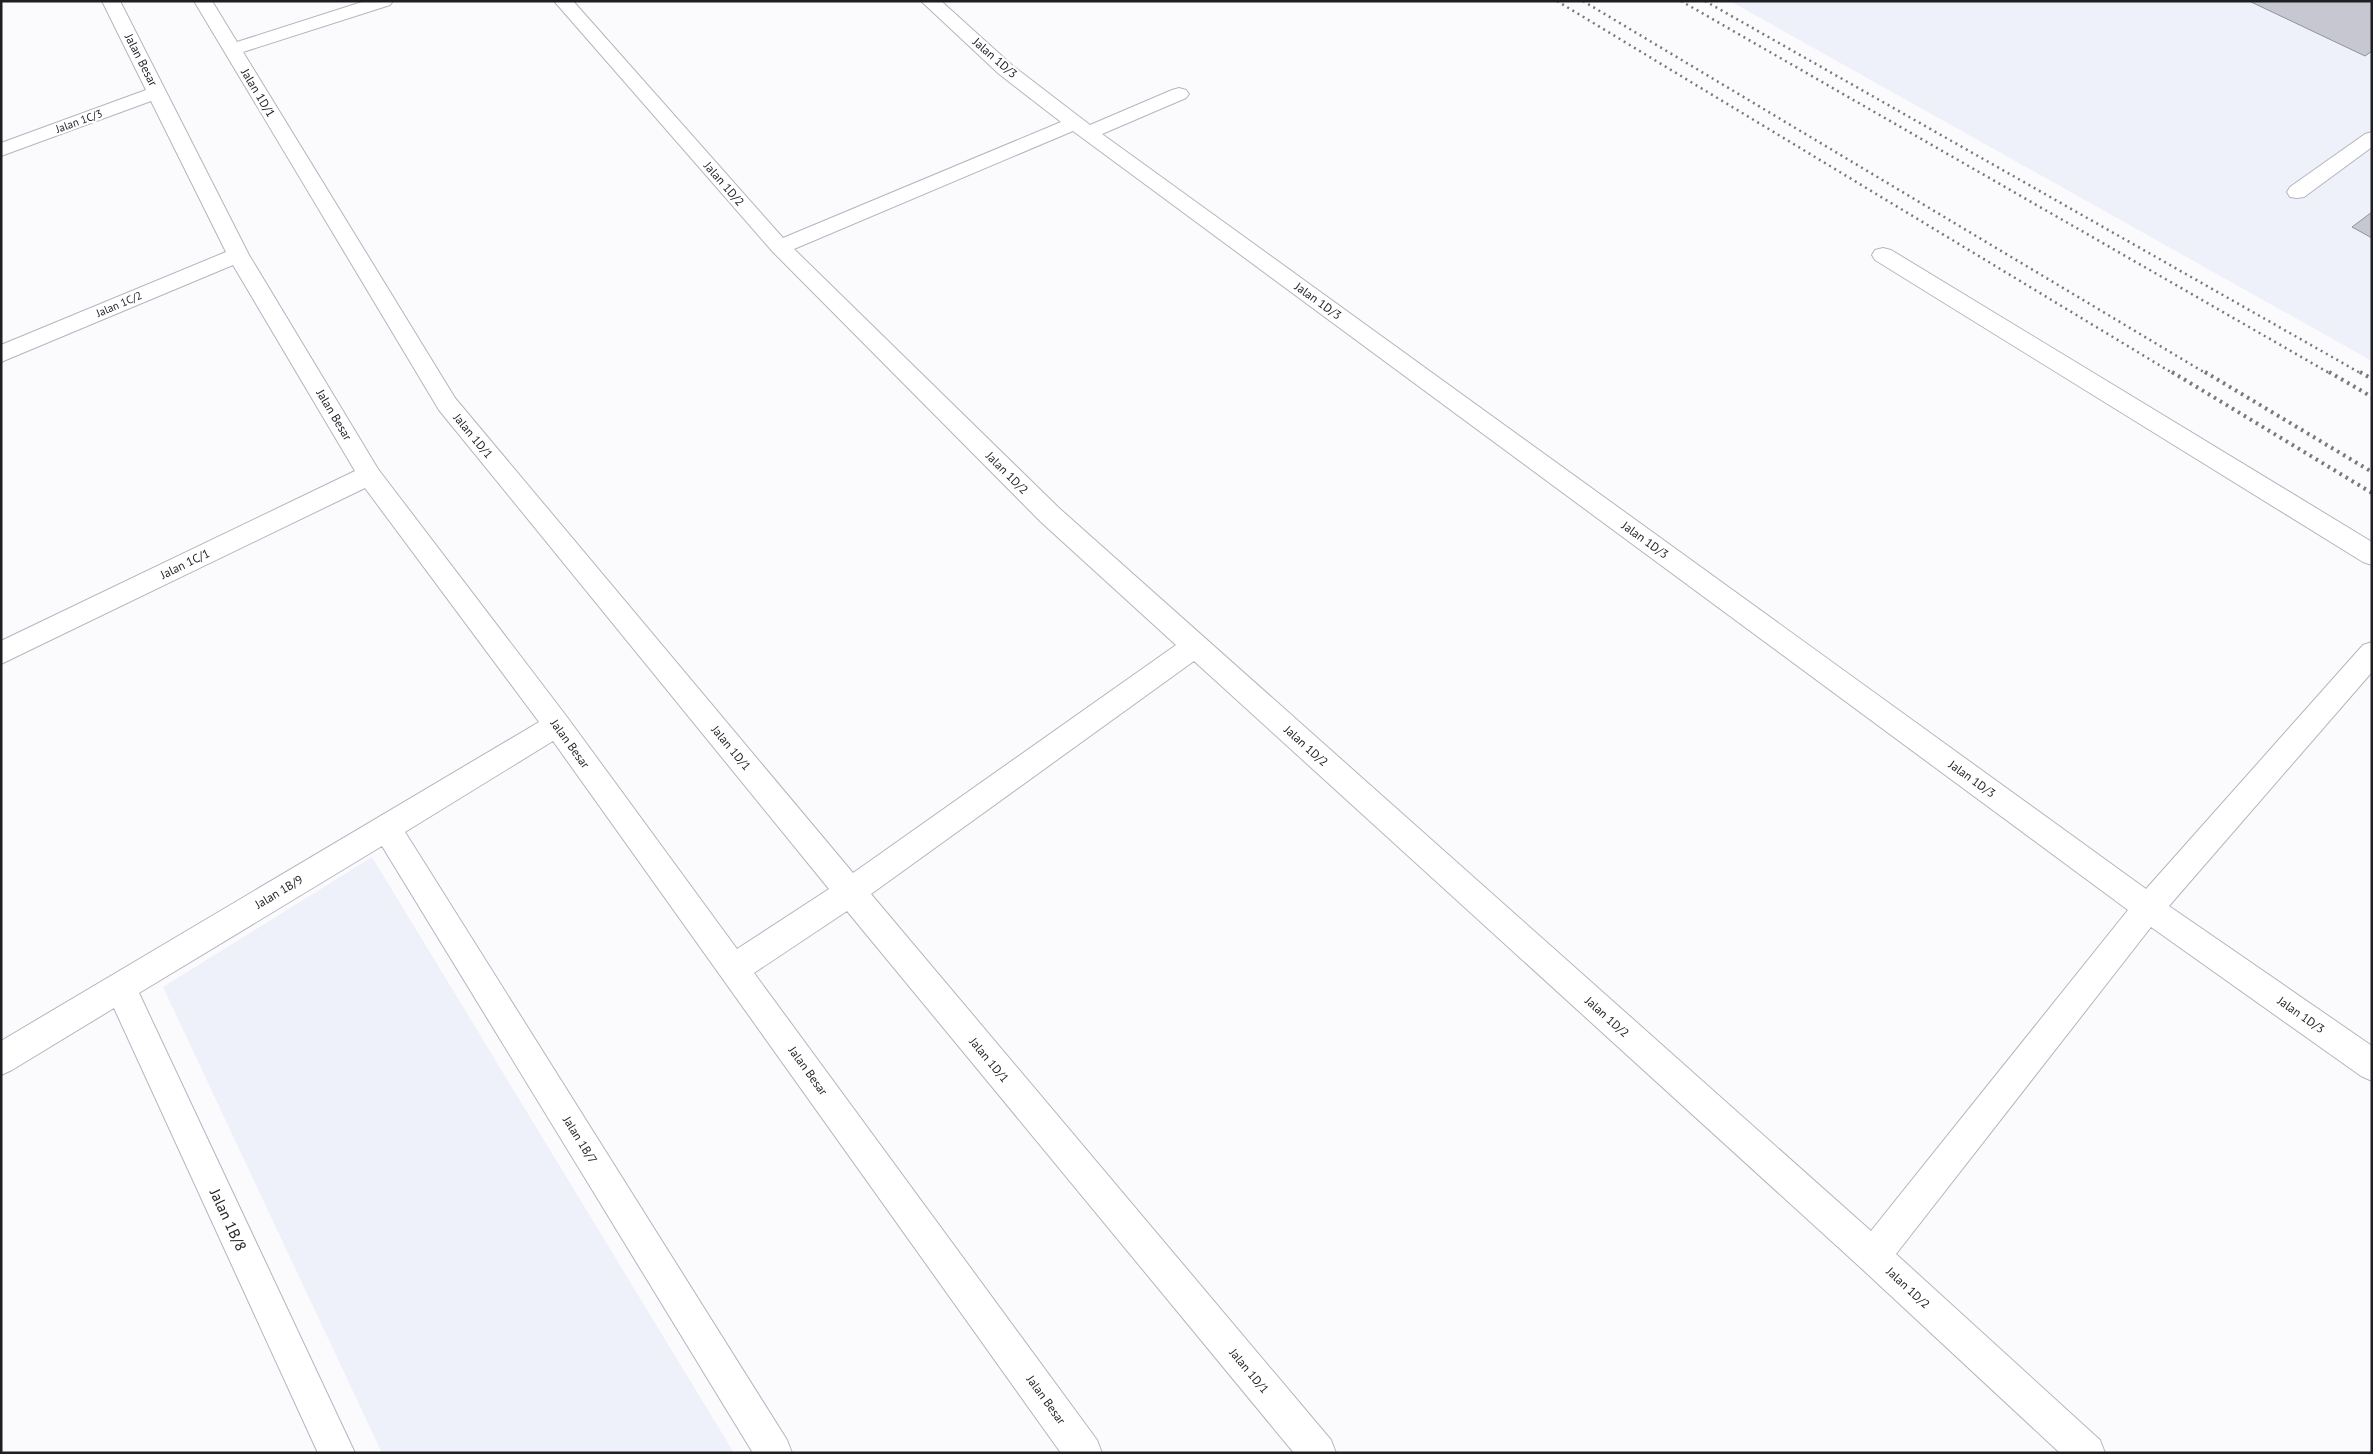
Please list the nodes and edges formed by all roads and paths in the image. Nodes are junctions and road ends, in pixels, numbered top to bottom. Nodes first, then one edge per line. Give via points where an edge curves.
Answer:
1 (111, 1) edge
2 (202, 1) edge
3 (384, 1) edge
4 (563, 1) edge
5 (930, 1) edge
6 (232, 49) junction
7 (157, 92) junction
8 (1179, 94) dead end
9 (1081, 128) junction
10 (2372, 138) edge
11 (1, 150) edge
12 (2297, 192) dead end
13 (780, 248) junction
14 (238, 255) junction
15 (1882, 255) dead end
16 (1, 354) edge
17 (370, 475) junction
18 (2372, 555) edge
19 (1195, 646) junction
20 (1, 653) edge
21 (2372, 653) edge
22 (557, 725) junction
23 (386, 827) junction
24 (850, 892) junction
25 (2148, 908) junction
26 (734, 969) junction
27 (120, 987) junction
28 (1, 1059) edge
29 (2372, 1065) edge
30 (1873, 1256) junction
31 (337, 1453) edge
32 (774, 1453) edge
33 (1084, 1453) edge
34 (1318, 1453) edge
35 (2087, 1453) edge

1 - 7 street, Jalan Besar
2 - 6 street, Jalan 1D/1
3 - 6 street
4 - 13 street, Jalan 1D/2
5 - 9 street, Jalan 1D/3 via 1006,70
6 - 24 street, Jalan 1D/1 via 447,404
7 - 11 street, Jalan 1C/3
7 - 14 street, Jalan Besar
8 - 9 street
9 - 13 street
9 - 25 street, Jalan 1D/3
10 - 12 street
13 - 19 street, Jalan 1D/2 via 1050,515
14 - 16 street, Jalan 1C/2
14 - 17 street, Jalan Besar
15 - 18 street
17 - 20 street, Jalan 1C/1
17 - 22 street, Jalan Besar
19 - 24 street
19 - 30 street, Jalan 1D/2
21 - 25 street
22 - 23 street, Jalan 1B/9
22 - 26 street, Jalan Besar
23 - 27 street, Jalan 1B/9
23 - 32 street, Jalan 1B/7
24 - 26 street
24 - 34 street, Jalan 1D/1
25 - 29 street, Jalan 1D/3
25 - 30 street
26 - 33 street, Jalan Besar
27 - 28 street, Jalan 1B/9
27 - 31 street, Jalan 1B/8
30 - 35 street, Jalan 1D/2

